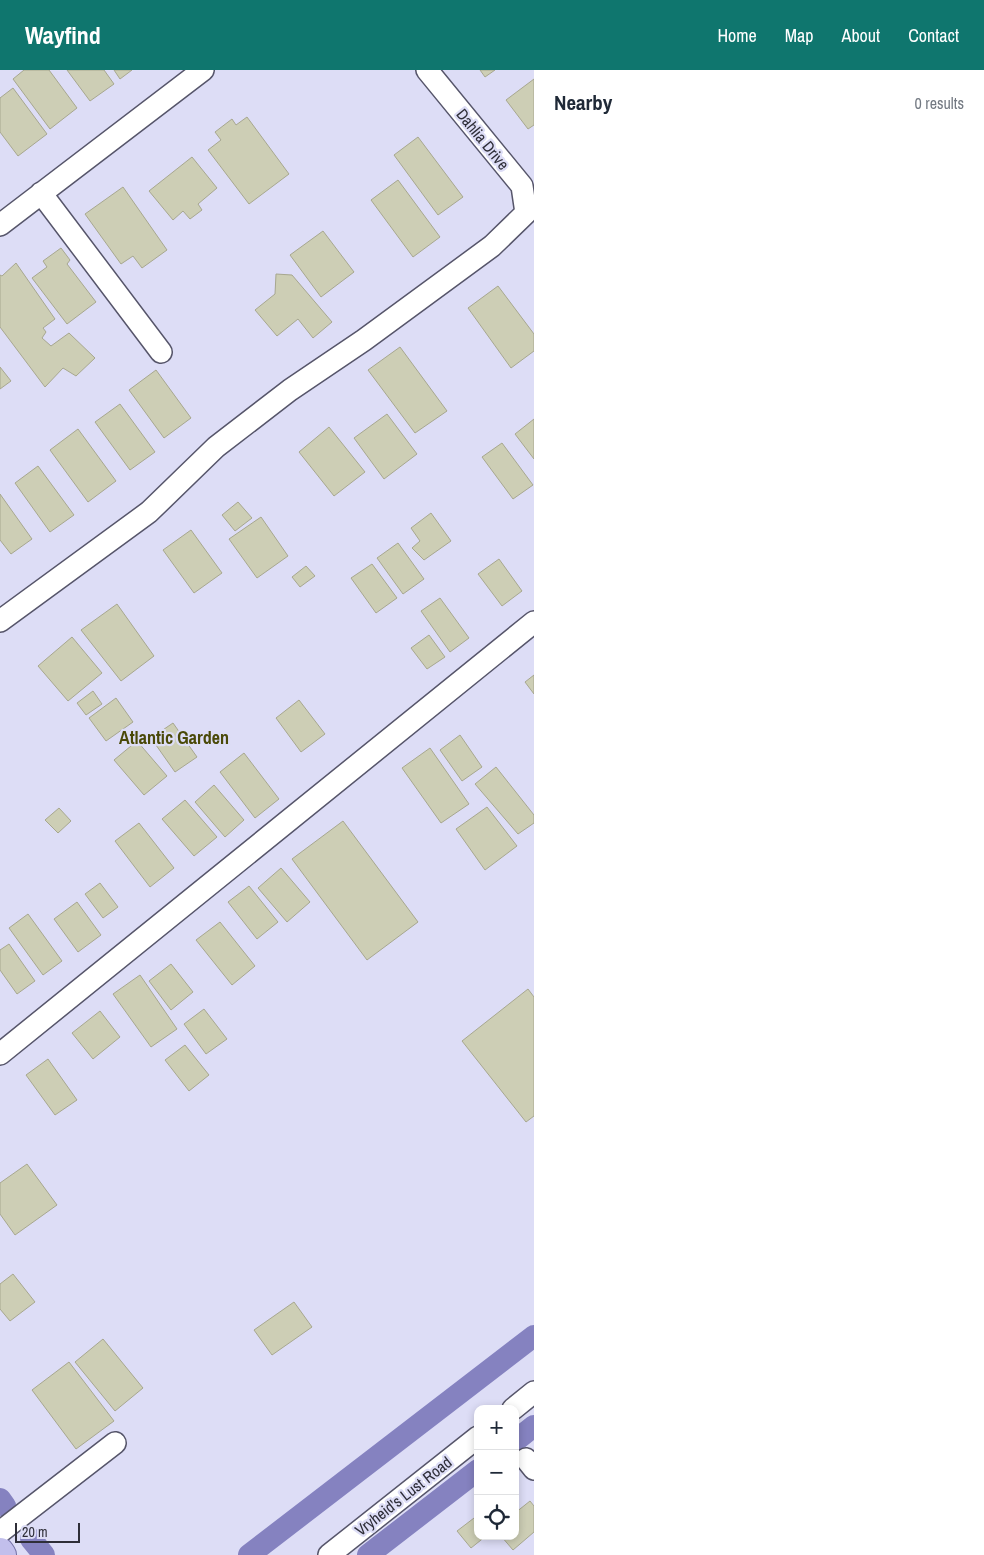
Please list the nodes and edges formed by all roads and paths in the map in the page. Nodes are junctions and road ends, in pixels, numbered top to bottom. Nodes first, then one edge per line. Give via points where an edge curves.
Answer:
1 (203, 70) edge
2 (427, 70) edge
3 (41, 193) junction
4 (0, 225) edge
5 (161, 352) dead end
6 (0, 621) edge
7 (534, 622) edge
8 (0, 1054) edge
9 (534, 1392) edge
10 (518, 1405) edge
11 (474, 1440) edge
12 (115, 1442) dead end
13 (0, 1532) edge
14 (0, 1552) edge
15 (2, 1555) edge
16 (329, 1555) edge

1 - 3 street
2 - 6 street, Dahlia Drive via 522,186 526,213 492,246 216,446 149,512
3 - 4 street
3 - 5 street
7 - 8 street
9 - 10 street
11 - 16 street, Vryheid's Lust Road
12 - 13 street
14 - 15 main road

